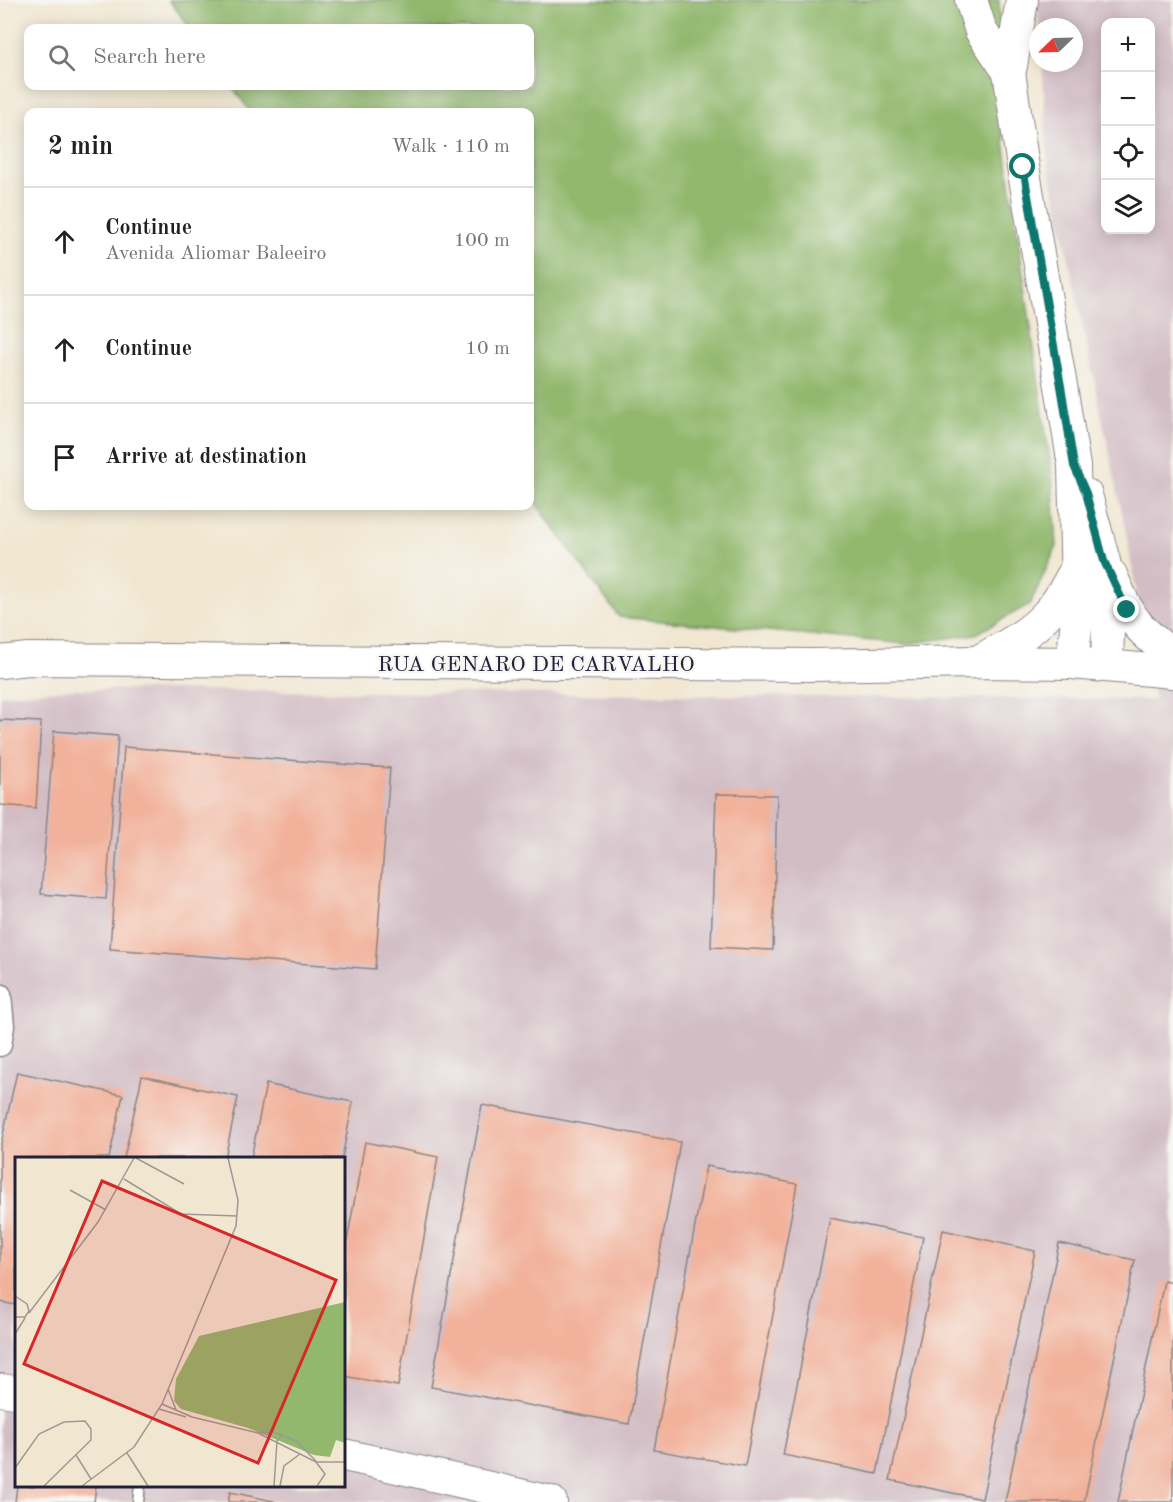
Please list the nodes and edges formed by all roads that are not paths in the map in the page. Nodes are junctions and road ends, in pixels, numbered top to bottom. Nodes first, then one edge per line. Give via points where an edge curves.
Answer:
1 (971, 0) edge
2 (1022, 0) edge
3 (1009, 72) junction
4 (1090, 564) junction
5 (1173, 656) edge
6 (0, 662) edge
7 (976, 662) junction
8 (1072, 663) junction
9 (1107, 665) junction
10 (1173, 672) edge
11 (0, 995) edge
12 (0, 1045) edge
13 (0, 1390) edge
14 (15, 1392) edge
15 (345, 1455) edge
16 (140, 1487) edge
17 (138, 1502) edge
18 (551, 1502) edge

1 - 3 main road via 981,31
2 - 3 main road
3 - 4 main road
4 - 5 main road via 1120,596 1136,623
4 - 7 main road via 1031,630
4 - 8 main road via 1077,588
4 - 9 main road via 1108,630
6 - 7 main road, RUA GENARO DE CARVALHO
7 - 8 main road, RUA GENARO DE CARVALHO
8 - 9 main road, RUA GENARO DE CARVALHO
9 - 10 main road, RUA GENARO DE CARVALHO
11 - 12 street
13 - 14 main road
15 - 18 main road
16 - 17 lane

